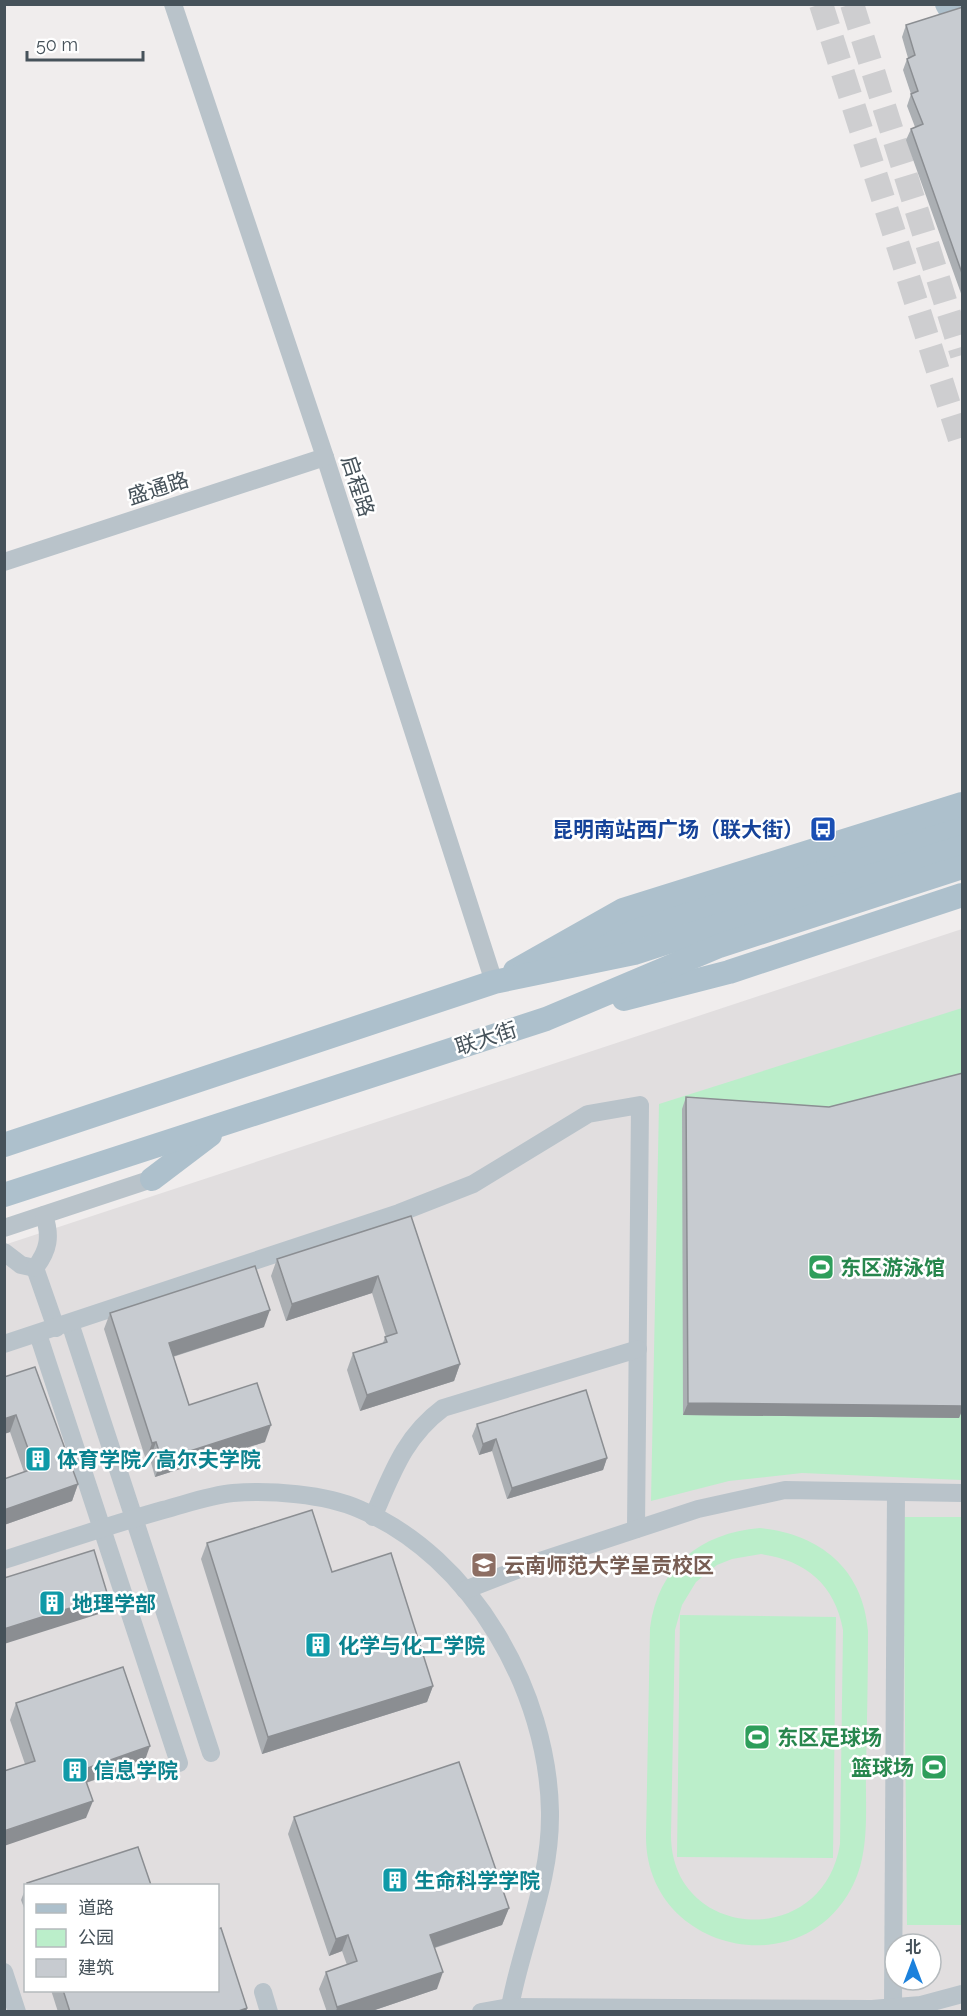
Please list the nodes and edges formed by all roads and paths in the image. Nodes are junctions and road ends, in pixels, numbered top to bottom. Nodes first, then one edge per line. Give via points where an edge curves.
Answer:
1 (173, 4) edge
2 (947, 4) edge
3 (963, 18) edge
4 (325, 457) junction
5 (4, 562) edge
6 (963, 804) edge
7 (963, 824) edge
8 (963, 847) edge
9 (963, 867) edge
10 (963, 895) edge
11 (494, 982) junction
12 (546, 1019) junction
13 (225, 1123) junction
14 (4, 1145) edge
15 (152, 1179) joint
16 (4, 1195) edge
17 (44, 1215) junction
18 (4, 1228) edge
19 (4, 1252) edge
20 (35, 1268) junction
21 (63, 1325) junction
22 (38, 1334) junction
23 (4, 1344) edge
24 (638, 1349) junction
25 (896, 1492) junction
26 (963, 1493) edge
27 (373, 1517) junction
28 (135, 1518) junction
29 (102, 1528) junction
30 (636, 1529) junction
31 (4, 1560) edge
32 (465, 1590) junction
33 (211, 1753) dead end
34 (179, 1763) dead end
35 (4, 1972) edge
36 (262, 1992) dead end
37 (963, 1994) edge
38 (893, 2007) junction
39 (922, 2008) edge
40 (509, 2009) edge
41 (737, 2010) edge
42 (872, 2010) edge
43 (18, 2012) edge
44 (269, 2012) edge
45 (481, 2012) edge

1 - 4 street, 启程路
2 - 3 main road via 954,16
4 - 5 street, 盛通路
4 - 11 street, 启程路
6 - 11 main road via 623,910
7 - 11 main road via 629,930
8 - 11 main road via 634,953
9 - 12 main road, 联大街 via 719,946
10 - 12 main road via 729,972
11 - 14 main road
12 - 13 main road, 联大街
13 - 15 main road
13 - 16 main road, 联大街
15 - 17 street
17 - 18 street
17 - 20 street via 49,1243
19 - 20 street via 21,1265
20 - 21 street
21 - 22 street
21 - 24 street via 399,1213 473,1184 588,1114 640,1105
21 - 28 street
22 - 23 street
22 - 29 street
24 - 27 street via 443,1408 422,1424 398,1460
24 - 30 street
25 - 26 street
25 - 30 street via 785,1490 698,1509
25 - 38 street
27 - 28 street via 358,1509 286,1492 231,1493
27 - 32 street via 410,1538
28 - 29 street
28 - 33 street
29 - 31 street
29 - 34 street
30 - 32 street
32 - 40 street via 490,1621 530,1701 543,1743 550,1812 543,1887
35 - 43 street
36 - 44 street
37 - 39 street
38 - 39 street
38 - 42 street
40 - 41 street
40 - 45 street
41 - 42 street

